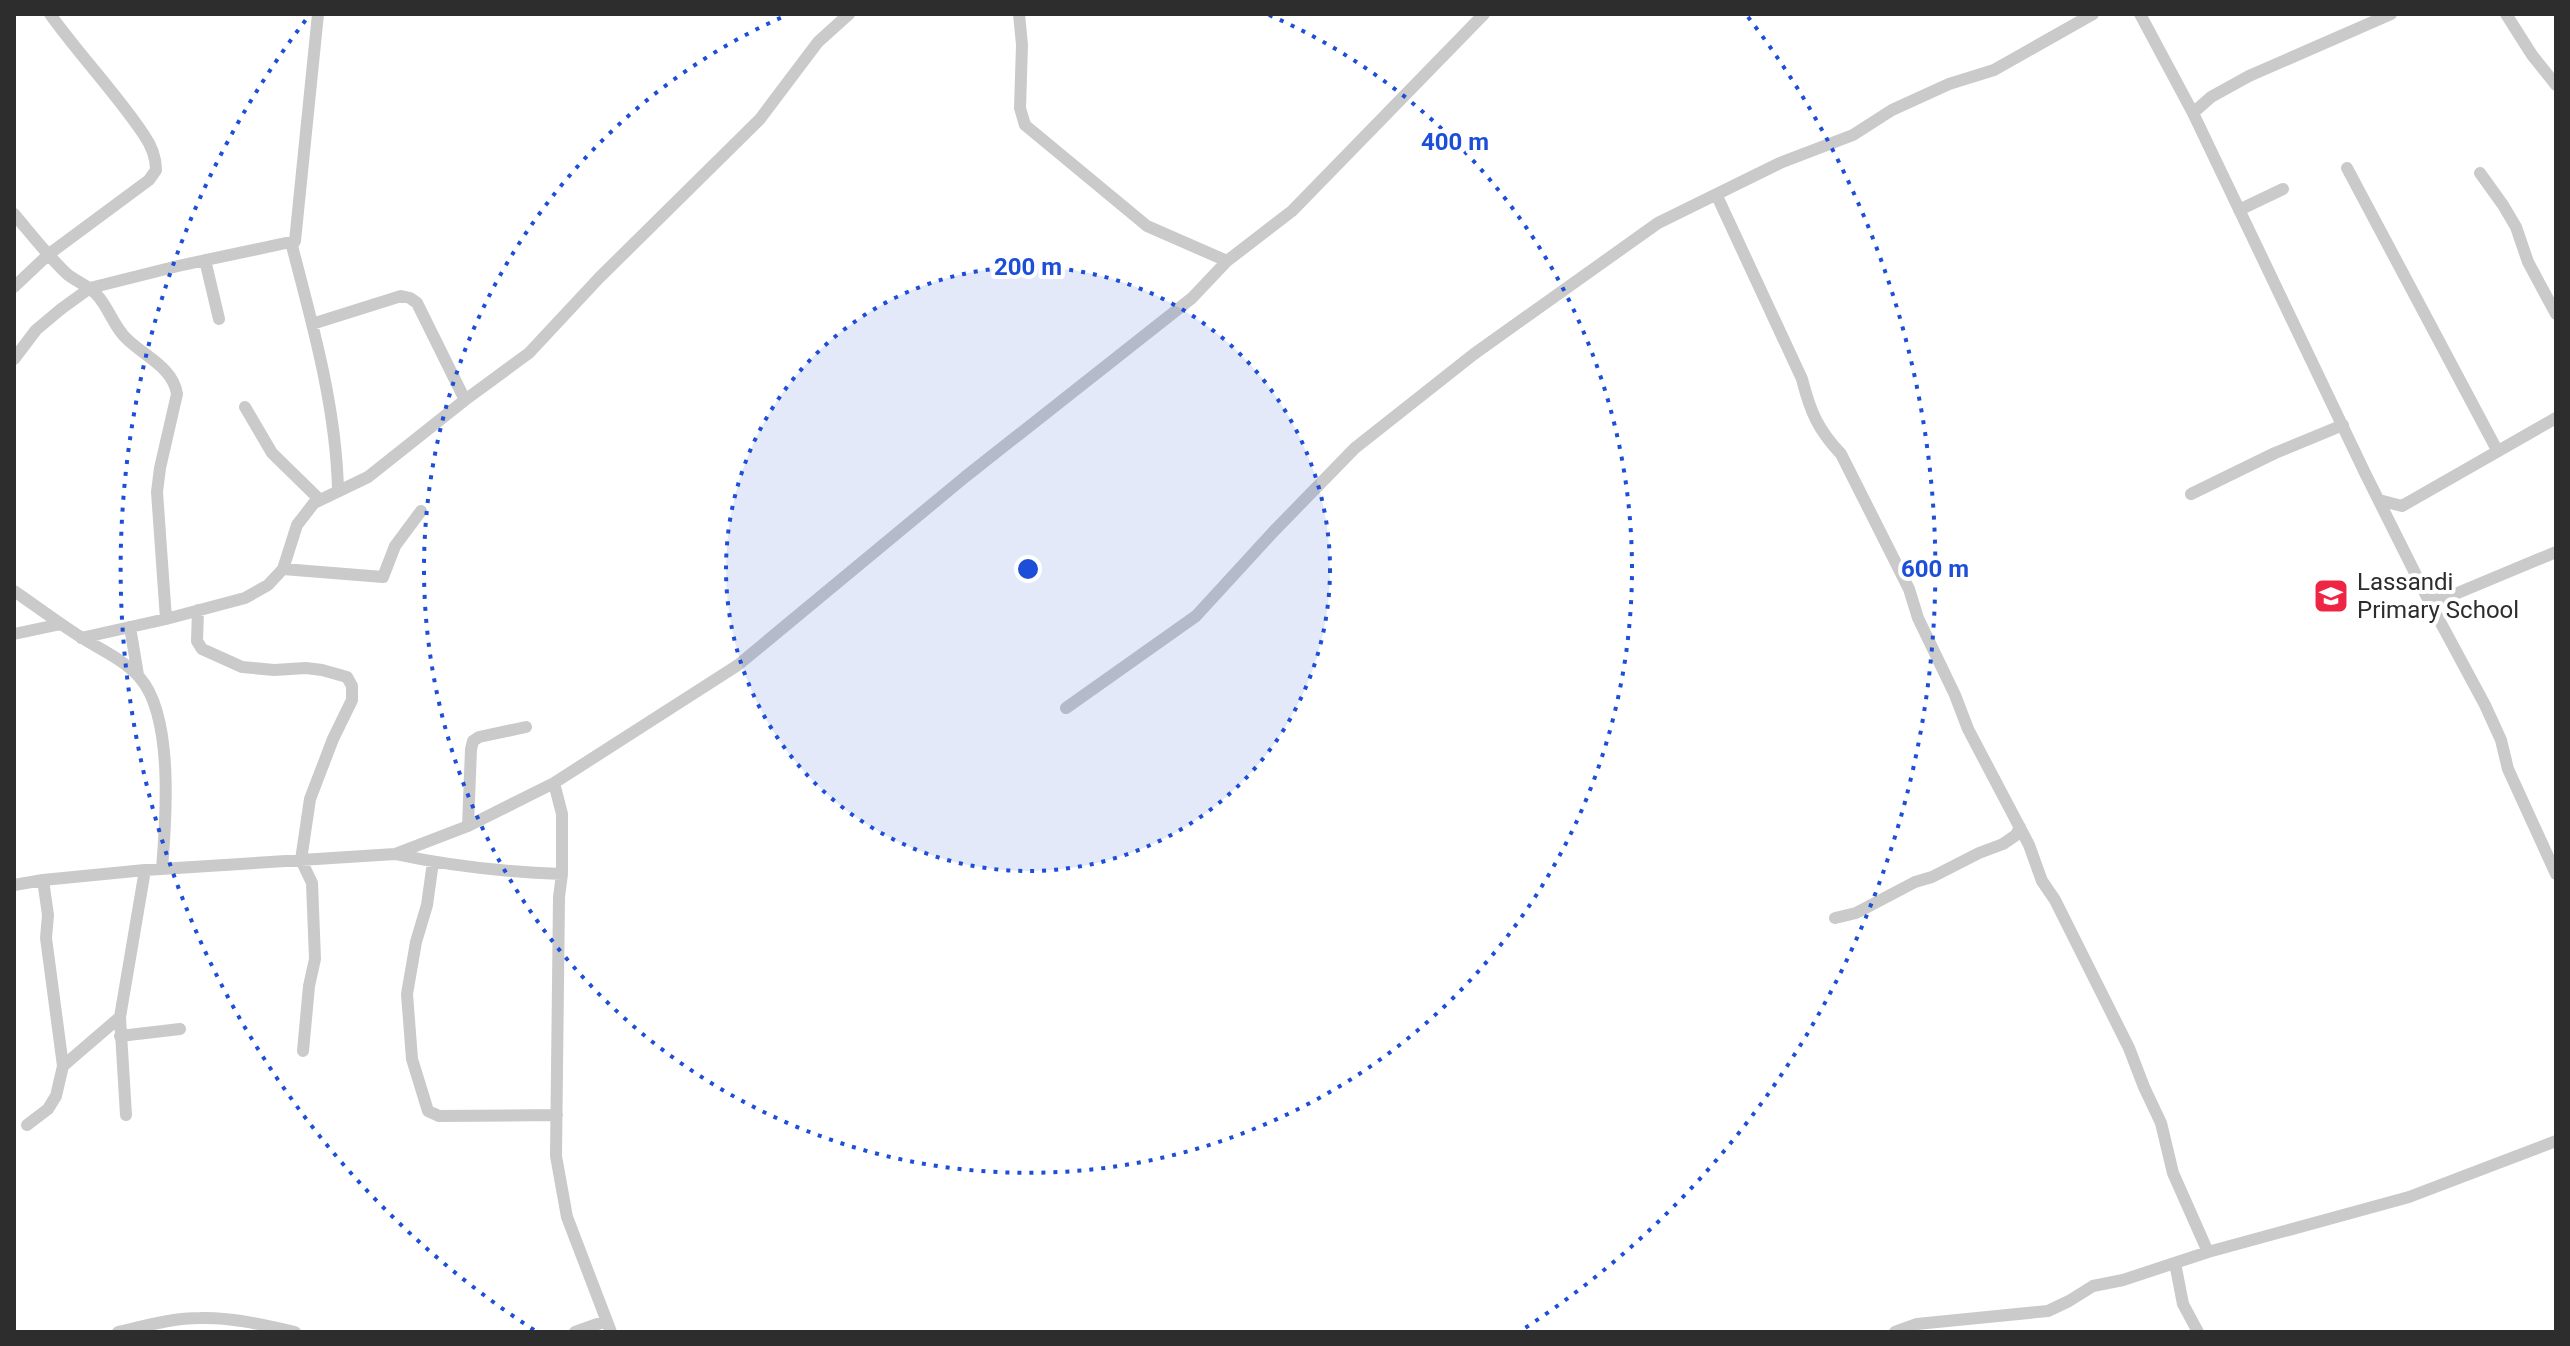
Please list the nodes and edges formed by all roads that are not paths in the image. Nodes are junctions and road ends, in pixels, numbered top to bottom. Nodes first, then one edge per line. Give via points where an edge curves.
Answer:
1 (50, 14) edge
2 (318, 14) edge
3 (849, 14) edge
4 (1019, 14) edge
5 (1484, 14) edge
6 (2093, 14) edge
7 (2140, 14) edge
8 (2391, 14) edge
9 (2506, 14) edge
10 (2556, 85) edge
11 (2193, 113) junction
12 (2347, 168) dead end
13 (2480, 173) dead end
14 (2283, 189) dead end
15 (1717, 196) junction
16 (2239, 210) junction
17 (14, 214) edge
18 (295, 241) junction
19 (49, 254) junction
20 (205, 260) junction
21 (1227, 261) junction
22 (14, 287) edge
23 (90, 288) junction
24 (2556, 314) edge
25 (219, 319) dead end
26 (312, 324) junction
27 (14, 359) edge
28 (465, 400) junction
29 (245, 407) dead end
30 (2556, 418) edge
31 (2343, 425) junction
32 (2497, 450) junction
33 (338, 490) junction
34 (2191, 494) dead end
35 (320, 500) junction
36 (2379, 500) junction
37 (2402, 506) junction
38 (421, 511) dead end
39 (2396, 535) junction
40 (2556, 552) edge
41 (283, 569) junction
42 (14, 591) edge
43 (2429, 601) junction
44 (198, 610) junction
45 (166, 619) junction
46 (61, 624) junction
47 (130, 627) junction
48 (14, 634) edge
49 (81, 638) junction
50 (138, 675) junction
51 (1066, 708) dead end
52 (526, 727) dead end
53 (554, 783) junction
54 (468, 826) junction
55 (2020, 827) junction
56 (395, 854) junction
57 (301, 860) junction
58 (433, 862) junction
59 (162, 869) junction
60 (145, 870) junction
61 (562, 874) junction
62 (2556, 874) edge
63 (14, 876) edge
64 (43, 880) junction
65 (20, 884) edge
66 (1835, 918) dead end
67 (120, 1017) junction
68 (180, 1029) dead end
69 (120, 1036) junction
70 (303, 1051) dead end
71 (63, 1066) junction
72 (126, 1115) dead end
73 (557, 1115) junction
74 (27, 1125) dead end
75 (2556, 1141) edge
76 (2208, 1252) junction
77 (2175, 1263) junction
78 (609, 1327) edge
79 (118, 1332) edge
80 (295, 1332) edge
81 (575, 1332) edge
82 (1895, 1332) edge
83 (2198, 1332) edge

1 - 19 street via 145,137 156,170
2 - 18 street
3 - 28 street via 818,42 760,119 529,353
4 - 21 street via 1020,108 1025,125 1147,226
5 - 21 street via 1292,211
6 - 15 street via 1994,70 1906,103 1853,135 1780,163
7 - 11 street
8 - 11 street via 2249,76
9 - 10 street
11 - 16 street
12 - 32 street
13 - 24 street via 2516,227
14 - 16 street
15 - 51 street via 1658,223 1402,410 1355,448 1196,616
15 - 55 street via 1802,379 1809,410 1841,454 1909,589 1968,729
16 - 31 street
17 - 19 street
18 - 20 street
18 - 26 street
19 - 22 street
19 - 23 street
20 - 23 street
20 - 25 street
21 - 53 street via 1192,298 738,665
23 - 27 street via 36,330
23 - 45 street via 125,338 176,385 157,492
26 - 28 street via 401,296 410,298
26 - 33 street via 337,448
28 - 33 street via 368,477
29 - 35 street via 272,453
30 - 32 street
31 - 34 street
31 - 36 street
32 - 37 street
33 - 35 street
35 - 41 street via 297,525
36 - 37 street
36 - 39 street
37 - 39 street
38 - 41 street via 395,546 383,577
39 - 43 street
40 - 43 street
41 - 44 street via 245,598
42 - 46 street
43 - 62 street via 2485,705
44 - 45 street
44 - 57 street via 197,641 202,649 242,667 322,670 347,677 352,686 352,700 310,799
45 - 47 street
46 - 48 street
46 - 49 street
47 - 49 street
47 - 50 street
49 - 50 street
50 - 59 street via 158,714 167,798
52 - 54 street via 473,741
53 - 54 street
53 - 61 street via 562,814
54 - 56 street
55 - 66 street via 2003,844
55 - 76 street via 2042,881 2129,1048 2161,1123 2173,1173
56 - 57 street
56 - 58 street
57 - 59 street
57 - 70 street via 312,883 315,959
58 - 61 street
58 - 73 street via 407,994 412,1059 428,1111 439,1116
59 - 60 street
60 - 64 street
60 - 67 street
61 - 73 street
63 - 65 street
64 - 65 street
64 - 71 street
67 - 69 street
67 - 71 street
68 - 69 street
69 - 72 street
71 - 74 street via 56,1096
73 - 78 street via 556,1156 567,1217
75 - 76 street via 2409,1197
76 - 77 street
77 - 82 street via 2093,1286 2048,1311 1917,1324
77 - 83 street via 2183,1304
78 - 81 street
79 - 80 street via 201,1317

